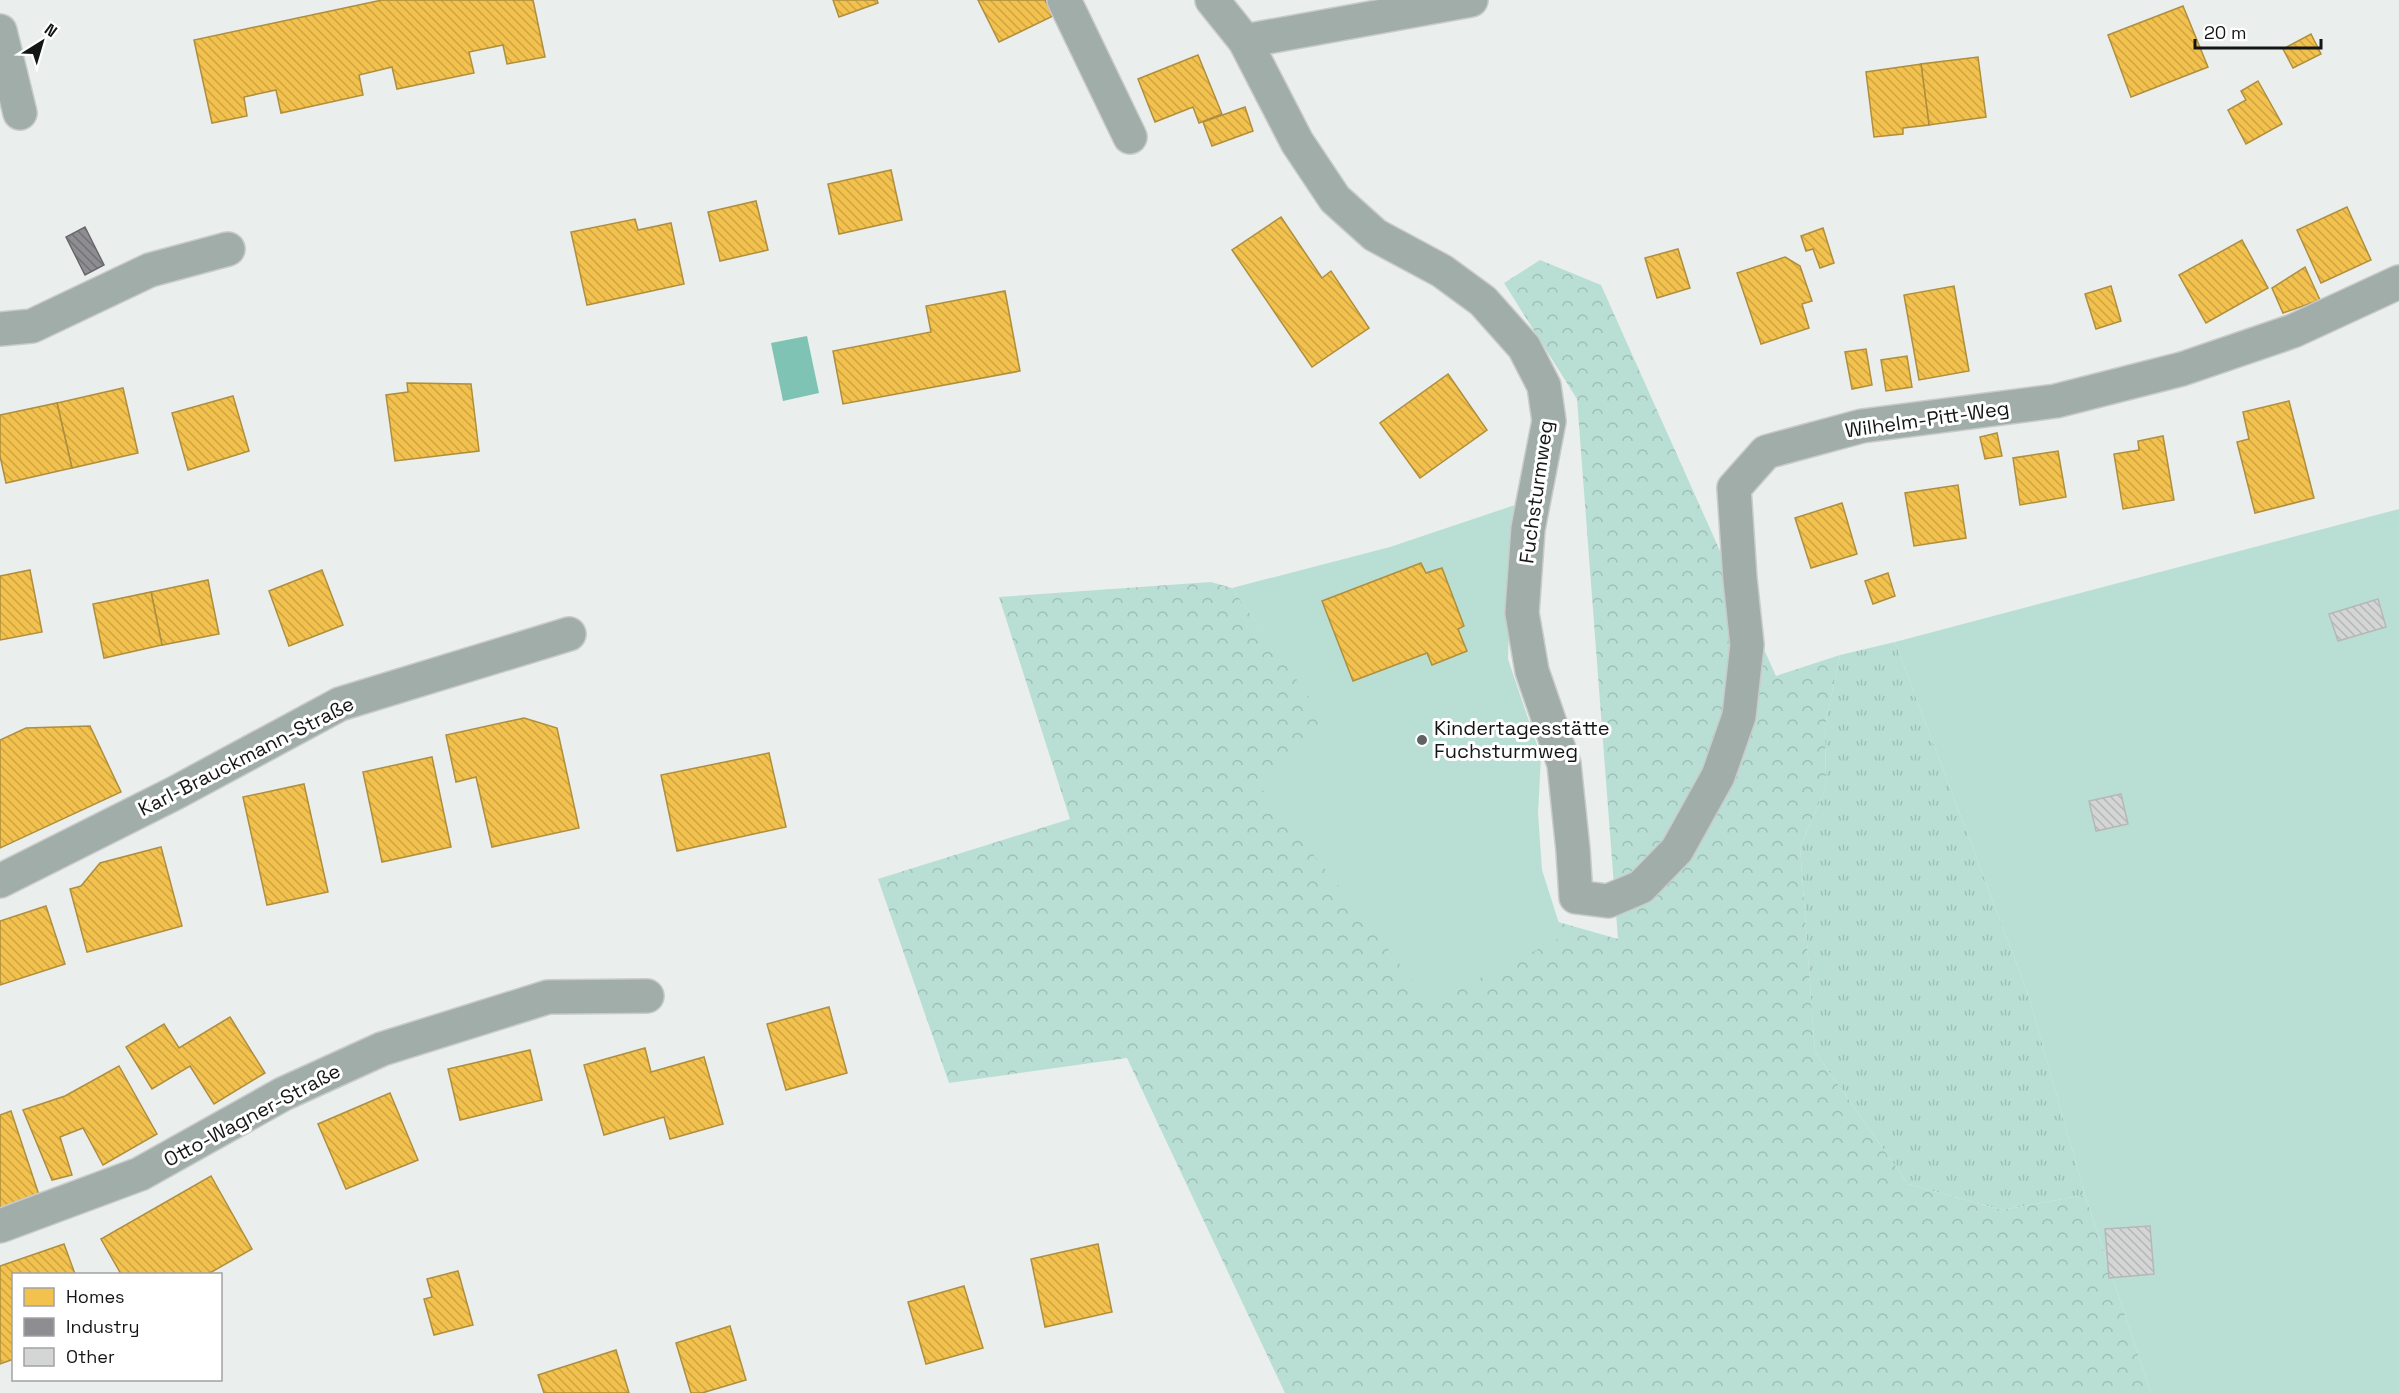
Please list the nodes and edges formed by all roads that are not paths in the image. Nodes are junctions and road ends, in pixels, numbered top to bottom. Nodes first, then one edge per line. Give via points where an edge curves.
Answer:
1 (1064, 0) edge
2 (1212, 0) edge
3 (1471, 0) edge
4 (0, 31) edge
5 (1245, 41) junction
6 (20, 113) dead end
7 (1130, 137) dead end
8 (228, 249) dead end
9 (2399, 282) edge
10 (0, 329) edge
11 (569, 633) dead end
12 (0, 881) edge
13 (1576, 897) joint
14 (647, 996) dead end
15 (0, 1226) edge

1 - 7 street
2 - 5 street, Fuchsturmweg
3 - 5 street
4 - 6 street
5 - 13 street, Fuchsturmweg via 1297,142 1335,199 1375,235 1442,271 1483,301 1524,347 1544,386 1549,421 1528,529 1522,613 1532,671 1564,764
8 - 10 street via 150,270 32,326
9 - 13 street, Wilhelm-Pitt-Weg via 2293,331 2182,369 2056,401 1862,426 1766,452 1734,488 1747,645 1739,716 1718,776 1677,850 1641,887 1608,902
11 - 12 street, Karl-Brauckmann-Straße via 340,704
14 - 15 street, Otto-Wagner-Straße via 548,997 382,1049 283,1094 140,1174

